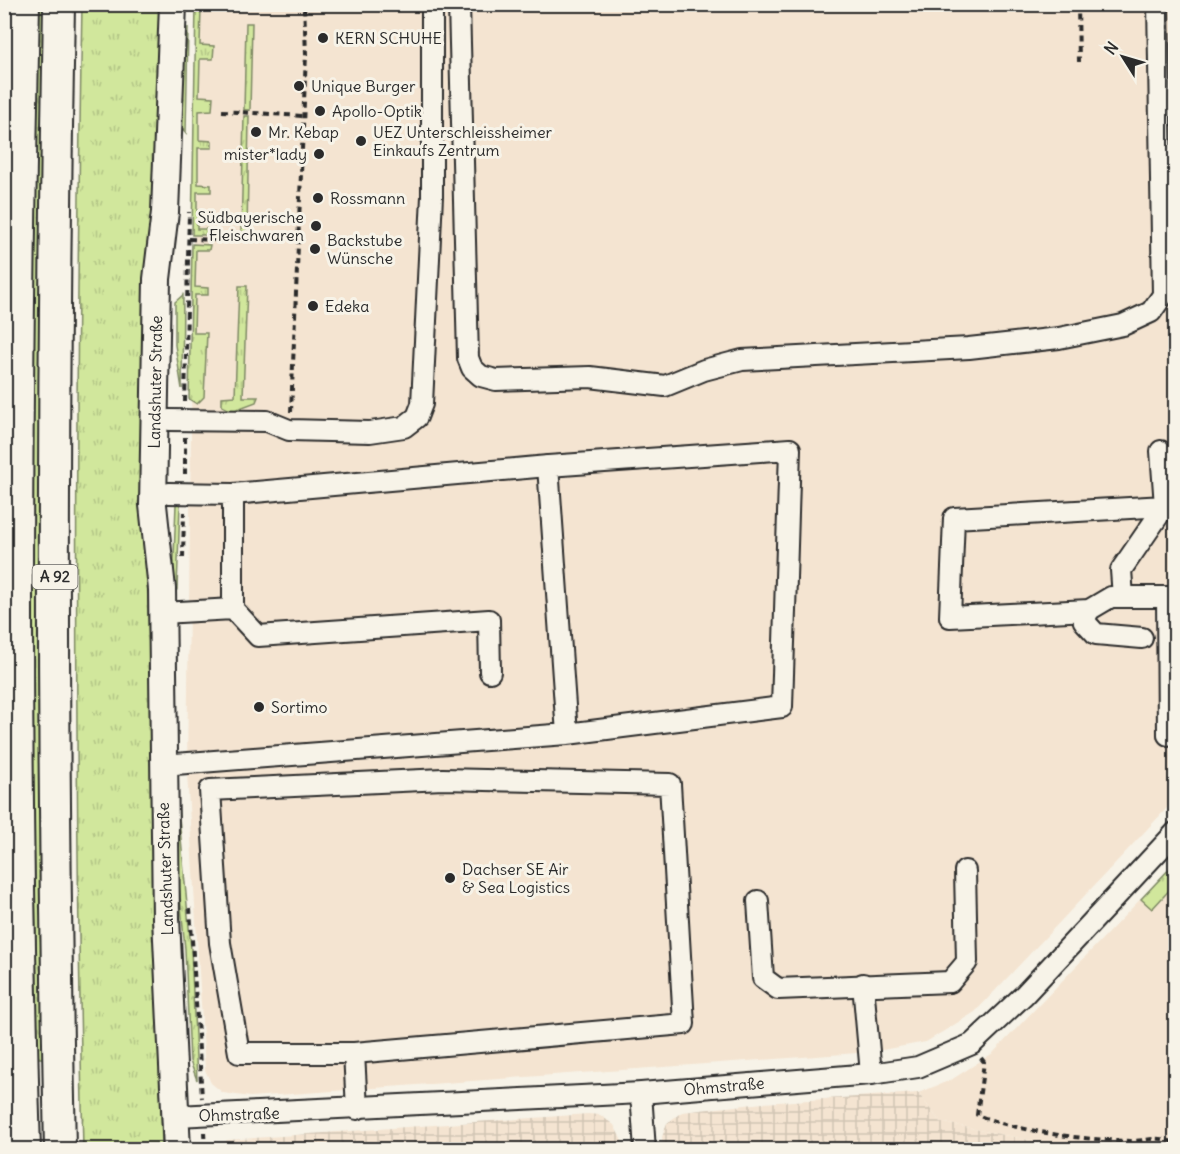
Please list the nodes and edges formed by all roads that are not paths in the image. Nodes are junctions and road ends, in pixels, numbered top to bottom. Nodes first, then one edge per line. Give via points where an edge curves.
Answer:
1 (24, 4) edge
2 (59, 4) edge
3 (173, 4) edge
4 (432, 4) edge
5 (459, 4) edge
6 (1158, 4) edge
7 (165, 212) junction
8 (177, 421) junction
9 (1161, 451) dead end
10 (548, 466) junction
11 (177, 493) junction
12 (233, 495) junction
13 (1165, 506) junction
14 (1123, 597) junction
15 (1171, 597) edge
16 (162, 601) junction
17 (233, 609) junction
18 (1089, 610) junction
19 (1142, 638) dead end
20 (490, 672) dead end
21 (567, 734) junction
22 (1168, 735) dead end
23 (162, 765) junction
24 (1176, 832) edge
25 (965, 871) dead end
26 (758, 902) dead end
27 (863, 984) junction
28 (354, 1053) junction
29 (871, 1074) junction
30 (641, 1093) junction
31 (357, 1109) junction
32 (177, 1116) junction
33 (25, 1149) edge
34 (60, 1149) edge
35 (177, 1149) edge
36 (645, 1149) edge

1 - 33 highway, A 92 via 18,279 17,885
2 - 34 highway, A 92 via 54,854
3 - 7 main road, Landshuter Straße
4 - 8 street via 432,196 422,404 417,417 404,427 370,432 289,430 267,421
5 - 6 street via 468,358 472,368 481,376 496,380 590,377 665,386 742,360 1025,342 1123,325 1151,312 1163,295
7 - 8 main road, Landshuter Straße
7 - 16 main road, Landshuter Straße via 157,279 153,505
8 - 11 main road, Landshuter Straße
9 - 13 street
10 - 12 street
10 - 21 street
10 - 21 street via 790,449 782,707
11 - 12 street
11 - 16 main road, Landshuter Straße
12 - 17 street
13 - 14 street via 1121,570
13 - 18 street via 954,518 950,617
14 - 15 street
14 - 18 street via 1111,597
15 - 22 street
16 - 17 street
16 - 23 main road, Landshuter Straße
17 - 20 street via 258,636 489,620
18 - 19 street via 1084,621 1096,634
21 - 23 street
23 - 32 main road, Landshuter Straße
24 - 29 street, Ohmstraße via 972,1044 918,1068
25 - 27 street via 967,962 950,982
26 - 27 street via 763,978 778,989
27 - 29 street
28 - 28 street via 684,1024 670,784 443,779 210,790 220,943 238,1053
28 - 31 street
29 - 30 street, Ohmstraße
30 - 31 street, Ohmstraße
30 - 36 street
31 - 32 street, Ohmstraße
32 - 35 main road, Landshuter Straße

